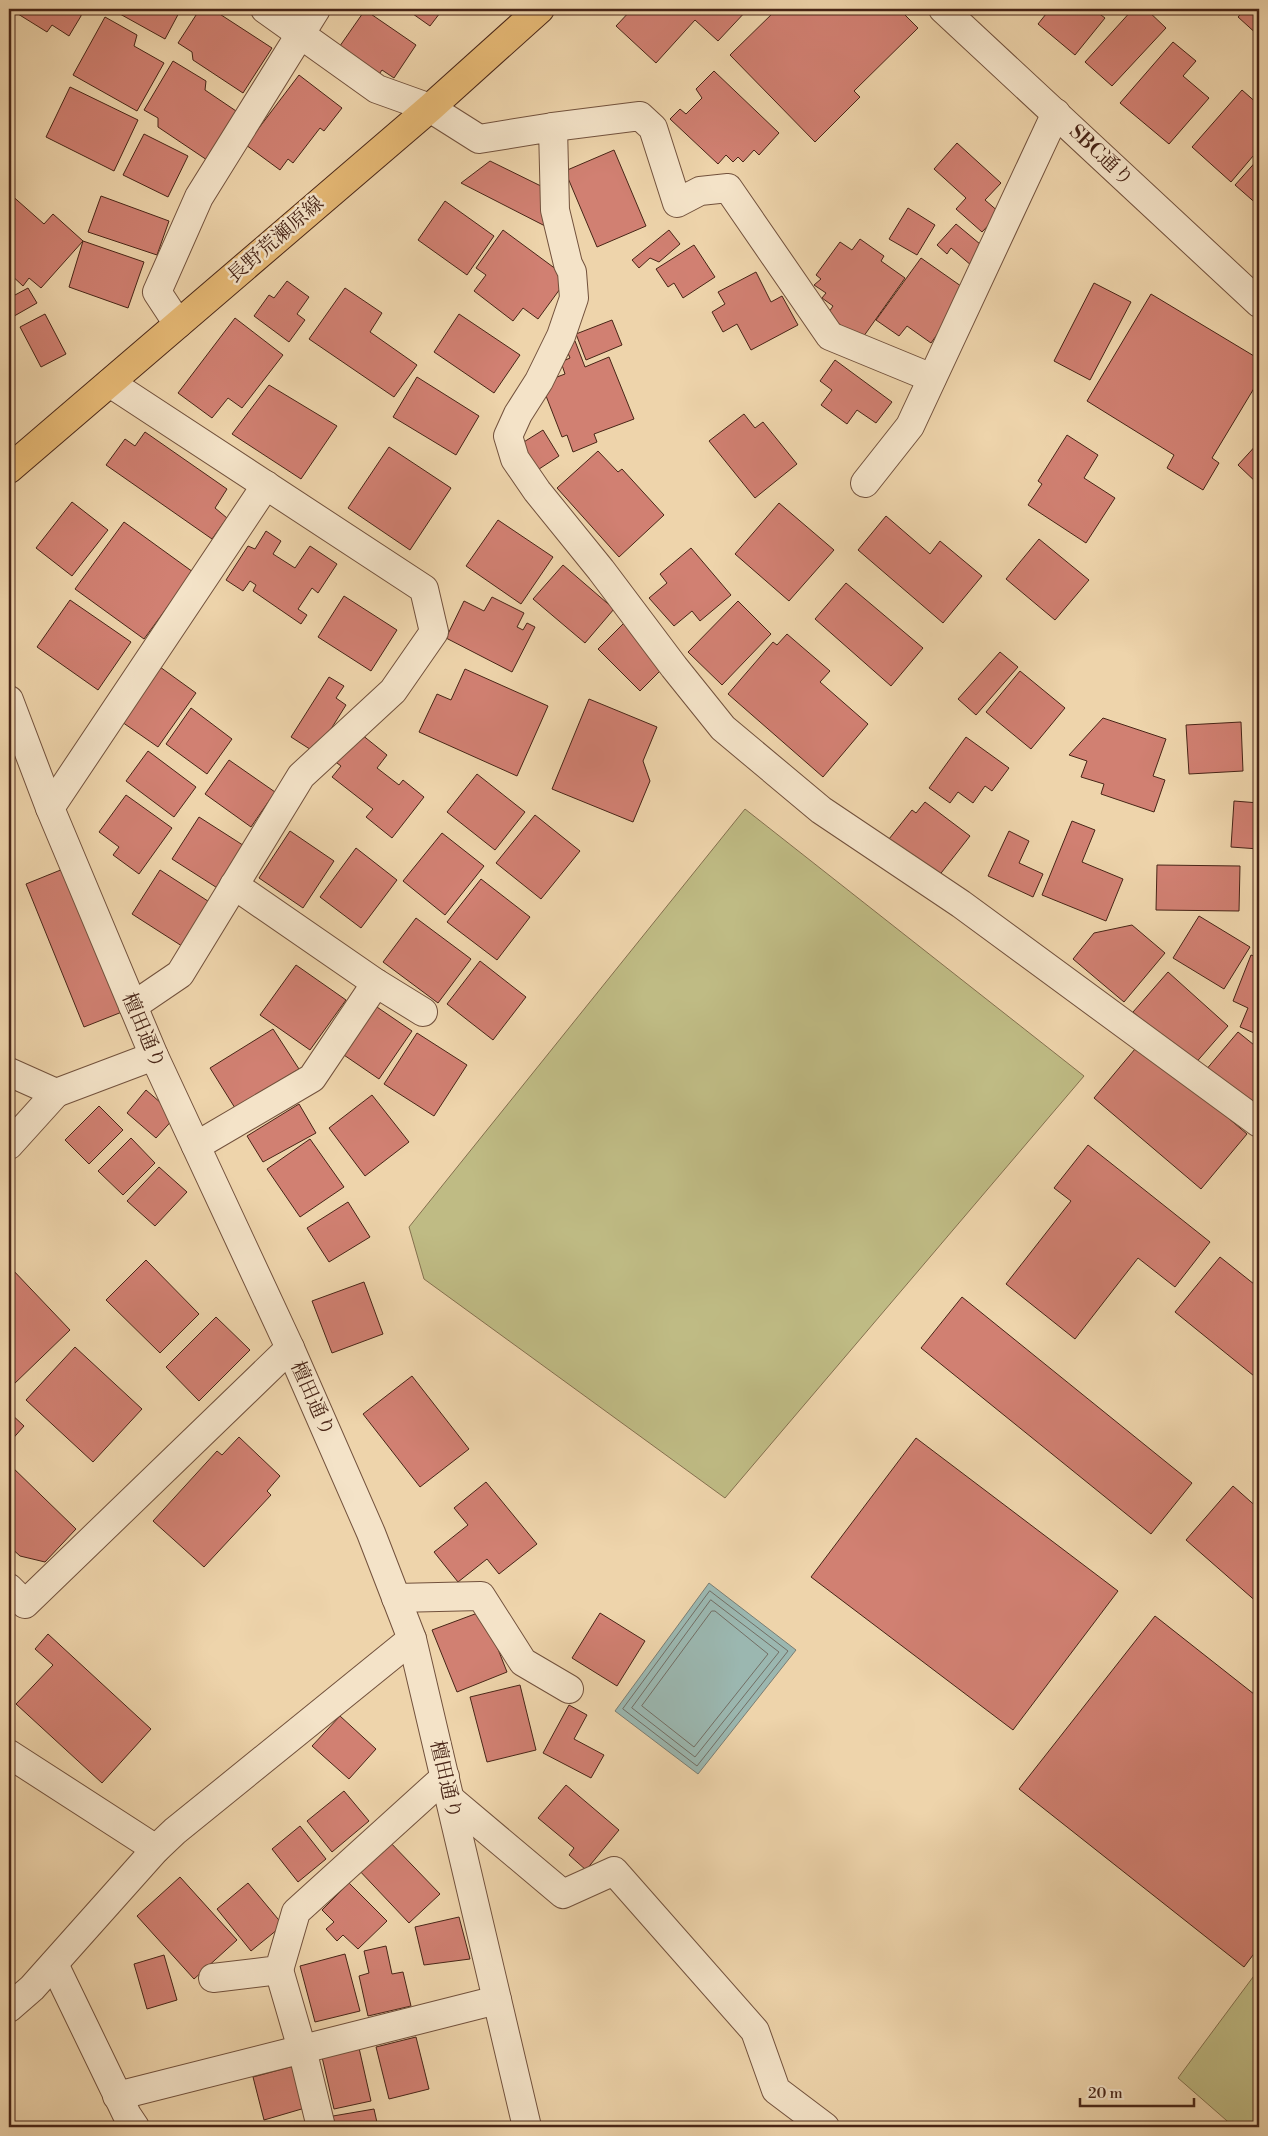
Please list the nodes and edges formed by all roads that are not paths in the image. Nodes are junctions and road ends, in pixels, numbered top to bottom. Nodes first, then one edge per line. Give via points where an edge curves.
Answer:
1 (265, 9) edge
2 (316, 9) edge
3 (540, 9) edge
4 (943, 9) edge
5 (301, 33) junction
6 (430, 108) junction
7 (1056, 113) junction
8 (552, 127) junction
9 (1259, 303) edge
10 (178, 324) junction
11 (932, 378) junction
12 (110, 383) junction
13 (9, 469) edge
14 (865, 483) dead end
15 (266, 485) junction
16 (9, 700) edge
17 (50, 808) junction
18 (234, 886) junction
19 (376, 982) junction
20 (133, 1006) junction
21 (424, 1012) dead end
22 (154, 1056) junction
23 (9, 1072) edge
24 (56, 1093) junction
25 (1259, 1124) edge
26 (9, 1145) edge
27 (196, 1146) junction
28 (290, 1348) junction
29 (396, 1598) junction
30 (14, 1604) edge
31 (412, 1639) junction
32 (569, 1689) dead end
33 (9, 1754) edge
34 (447, 1788) junction
35 (156, 1849) junction
36 (54, 1964) junction
37 (279, 1970) junction
38 (213, 1978) dead end
39 (497, 2000) junction
40 (9, 2008) edge
41 (302, 2049) junction
42 (117, 2096) junction
43 (135, 2127) edge
44 (321, 2127) edge
45 (527, 2127) edge
46 (825, 2127) edge

1 - 5 street
2 - 5 street
3 - 6 main road, 長野荒瀬原線
4 - 7 street, SBC通り
5 - 6 street via 377,89
5 - 10 street via 200,197 157,292
6 - 8 street via 479,140
6 - 10 main road, 長野荒瀬原線
7 - 9 street, SBC通り
7 - 11 street
8 - 11 street via 640,116 653,128 678,203 700,191 728,188 830,336
8 - 25 street via 555,210 572,272 574,298 561,336 508,436 515,459 537,491 723,728 821,810 961,904
10 - 12 main road, 長野荒瀬原線
11 - 14 street via 910,426
12 - 13 main road, 長野荒瀬原線
12 - 15 street
15 - 17 street
15 - 18 street via 424,589 434,632 392,691 301,776
16 - 17 street, 檀田通り
17 - 20 street, 檀田通り
18 - 19 street
18 - 20 street via 180,974
19 - 21 street
19 - 27 street via 312,1078
20 - 22 street, 檀田通り
22 - 24 street
22 - 27 street, 檀田通り
23 - 24 street
24 - 26 street
27 - 28 street, 檀田通り
28 - 29 street, 檀田通り
28 - 30 street
29 - 31 street, 檀田通り
29 - 32 street via 481,1596 523,1662
31 - 34 street, 檀田通り
31 - 35 street via 175,1830
33 - 35 street
34 - 37 street via 296,1912
34 - 39 street, 檀田通り
34 - 46 street via 563,1894 614,1871 755,2032 776,2090
35 - 36 street
36 - 40 street
36 - 42 street
37 - 38 street
37 - 41 street
39 - 41 street
39 - 45 street, 檀田通り
41 - 42 street
41 - 44 street
42 - 43 street

